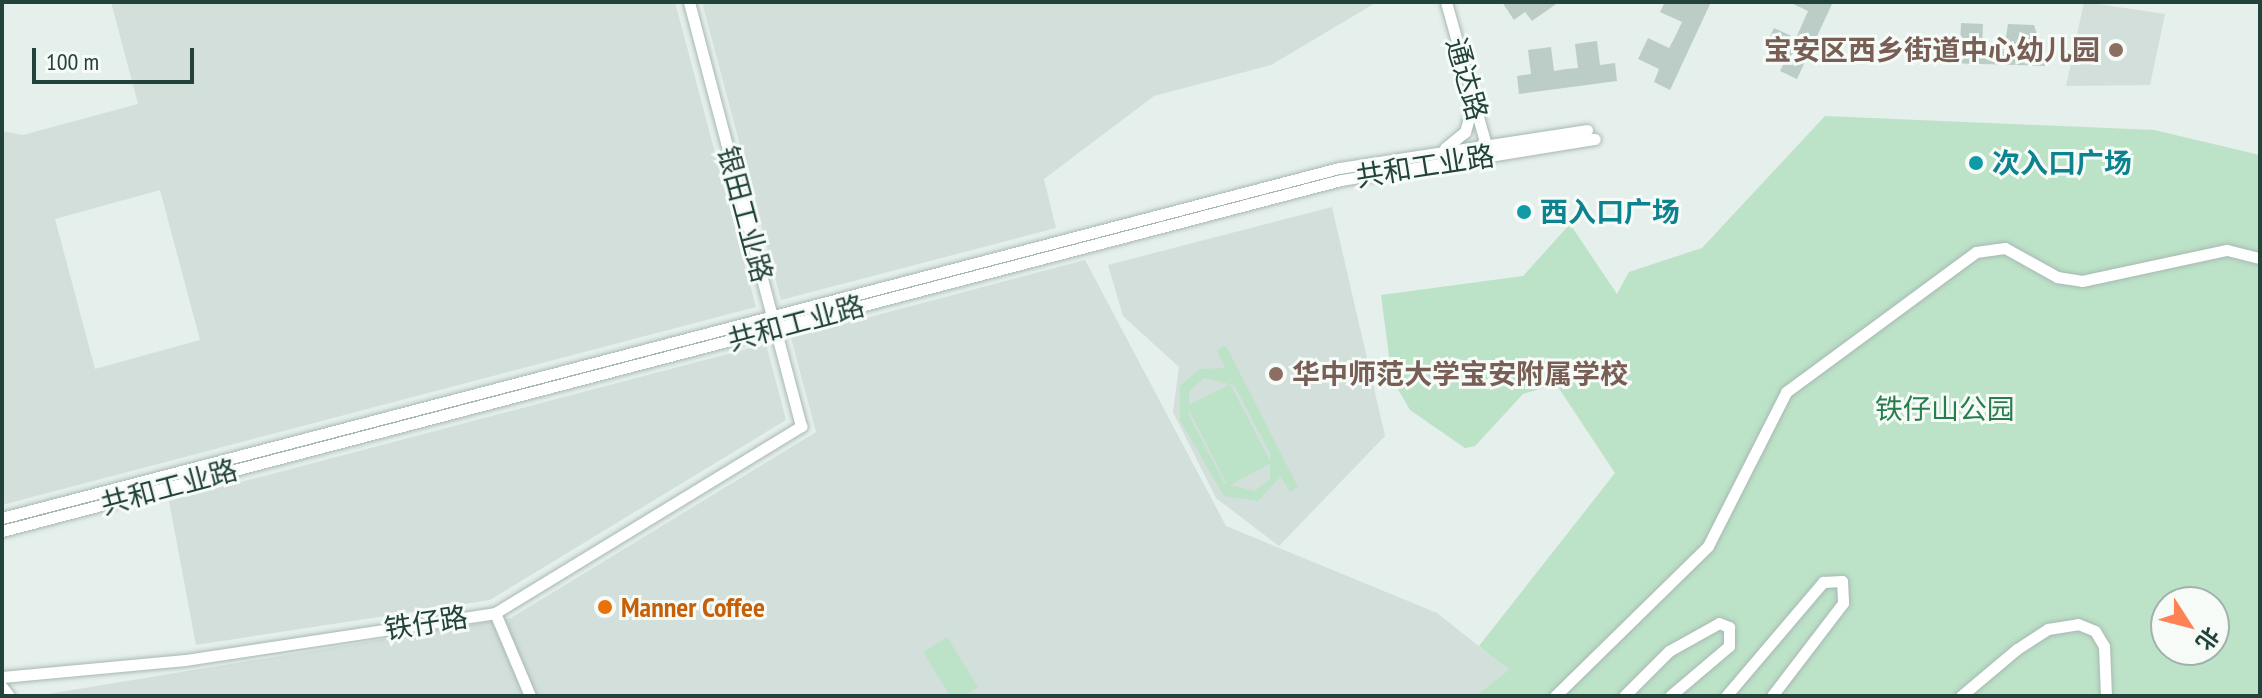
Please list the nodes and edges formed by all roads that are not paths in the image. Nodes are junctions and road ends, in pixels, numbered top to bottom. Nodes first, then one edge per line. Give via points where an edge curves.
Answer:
1 (689, 2) edge
2 (1446, 2) edge
3 (1470, 88) junction
4 (1591, 134) dead end
5 (1487, 150) junction
6 (1425, 154) junction
7 (2260, 258) edge
8 (773, 322) junction
9 (801, 426) joint
10 (2, 518) edge
11 (2, 531) edge
12 (495, 613) junction
13 (2, 677) edge
14 (2, 687) edge
15 (9, 696) edge
16 (530, 696) edge
17 (1555, 696) edge
18 (1624, 696) edge
19 (1670, 696) edge
20 (1726, 696) edge
21 (1772, 696) edge
22 (1961, 696) edge
23 (2106, 696) edge

1 - 8 street, 银田工业路
2 - 3 street, 通达路
3 - 5 street, 通达路
3 - 6 street via 1465,132
4 - 5 street, 共和工业路
5 - 6 street, 共和工业路
5 - 8 street, 共和工业路 via 1341,180
6 - 8 street, 共和工业路 via 1339,168
7 - 17 street via 2227,250 2082,281 2057,277 2005,248 1976,252 1792,386 1758,437 1719,521 1688,571
8 - 9 street, 银田工业路
8 - 10 street, 共和工业路
8 - 11 street, 共和工业路
9 - 12 street, 铁仔路
12 - 13 street, 铁仔路 via 185,660
12 - 16 street
14 - 15 street
18 - 19 street via 1669,651 1719,623 1729,627 1729,646
20 - 21 street via 1823,582 1842,581 1843,603
22 - 23 street via 2038,636 2078,624 2095,631 2104,646

